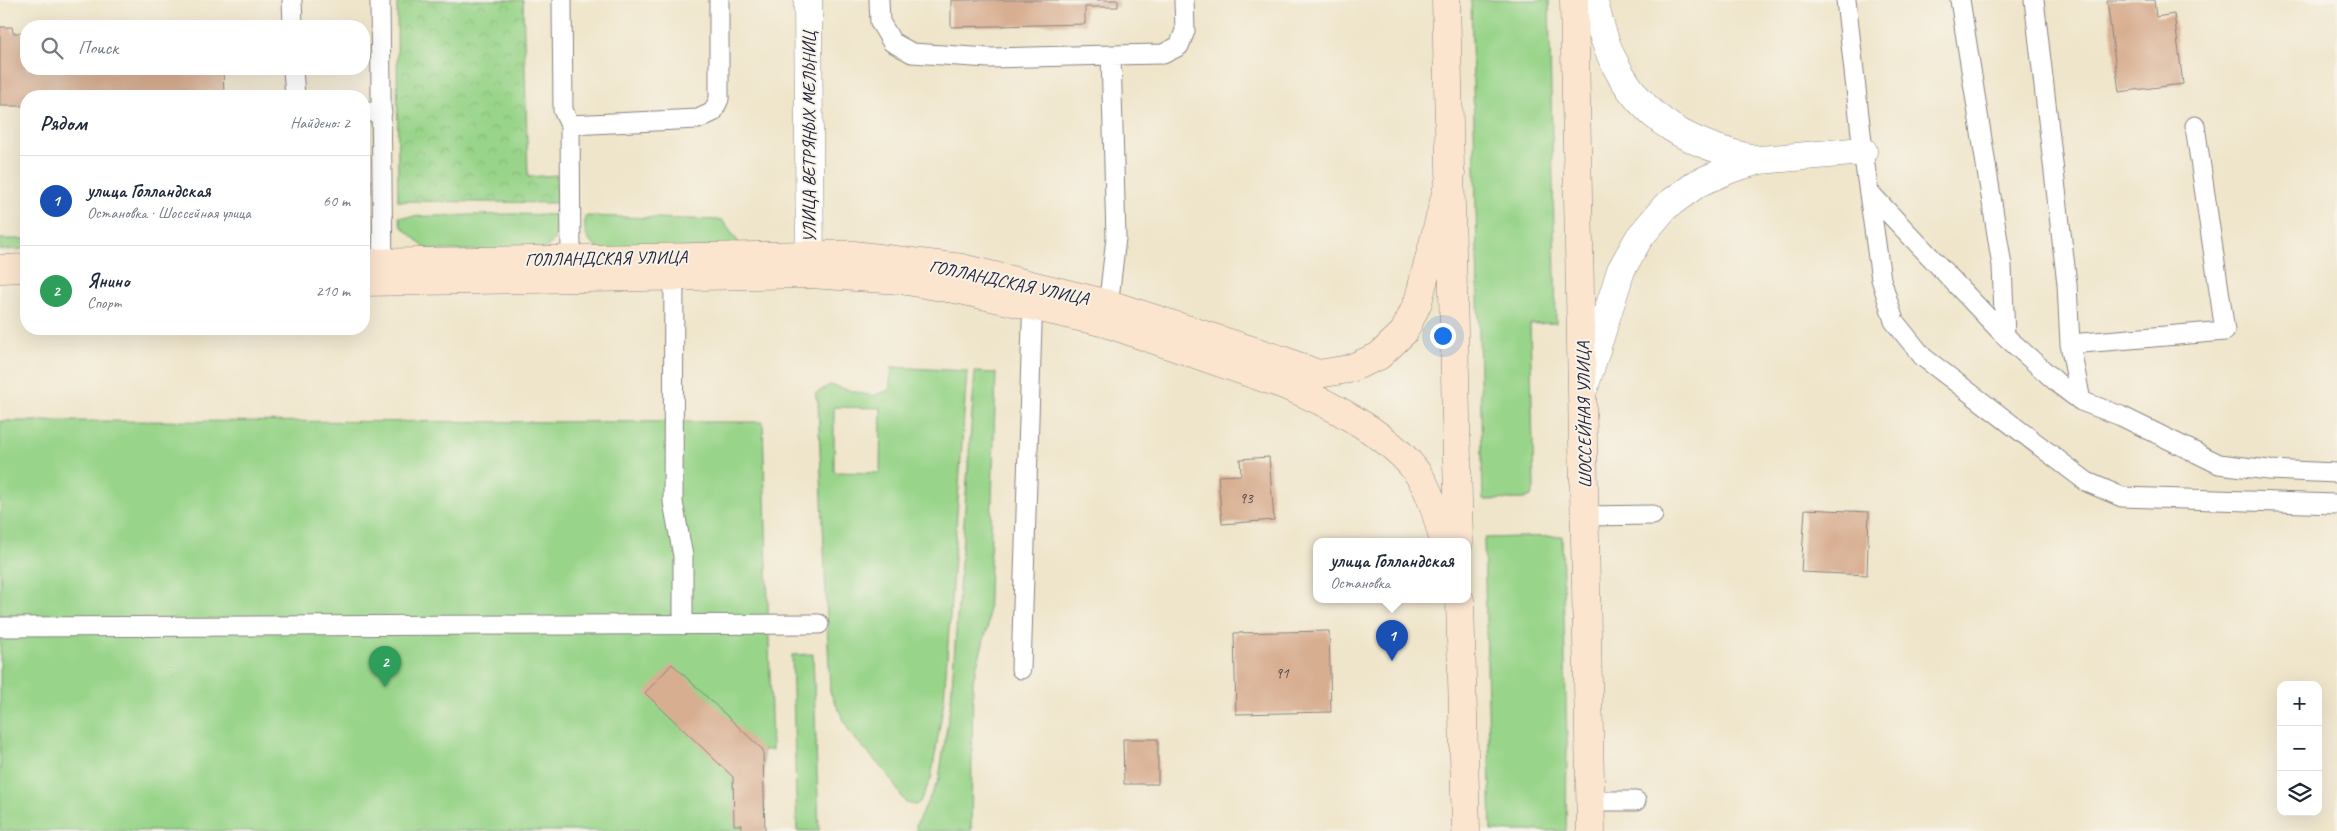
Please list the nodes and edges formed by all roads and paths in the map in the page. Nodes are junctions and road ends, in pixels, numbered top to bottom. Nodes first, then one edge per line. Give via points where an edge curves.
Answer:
1 (292, 0) edge
2 (380, 0) edge
3 (562, 0) edge
4 (718, 0) edge
5 (808, 0) edge
6 (879, 0) edge
7 (1184, 0) edge
8 (1446, 0) edge
9 (1574, 0) edge
10 (1593, 0) edge
11 (1846, 0) edge
12 (1960, 0) edge
13 (2034, 0) edge
14 (292, 20) edge
15 (1111, 55) junction
16 (293, 75) edge
17 (295, 90) edge
18 (373, 112) edge
19 (570, 125) junction
20 (2195, 126) dead end
21 (1863, 151) junction
22 (1760, 160) junction
23 (1451, 174) junction
24 (1870, 193) junction
25 (571, 259) junction
26 (810, 265) junction
27 (674, 267) junction
28 (20, 268) edge
29 (0, 269) edge
30 (377, 272) edge
31 (0, 287) edge
32 (20, 287) edge
33 (1033, 296) junction
34 (1108, 314) junction
35 (2005, 336) junction
36 (2070, 344) junction
37 (1583, 388) junction
38 (2081, 401) junction
39 (2337, 473) edge
40 (2337, 504) edge
41 (1653, 515) dead end
42 (1586, 516) junction
43 (1443, 538) edge
44 (1459, 538) edge
45 (1460, 603) edge
46 (819, 624) dead end
47 (684, 625) junction
48 (0, 627) edge
49 (1020, 669) dead end
50 (1592, 800) junction
51 (1636, 801) dead end
52 (1466, 831) edge
53 (1591, 831) edge

1 - 14 lane
2 - 18 lane
3 - 19 lane via 563,110
4 - 19 lane via 719,99 713,112 698,119
5 - 26 street, УЛИЦА ВЕТРЯНЫХ МЕЛЬНИЦ
6 - 15 lane via 880,22 892,42 912,53 988,58
7 - 15 lane via 1185,31 1179,46 1163,54
8 - 23 street
9 - 37 street, ШОССЕЙНАЯ УЛИЦА
10 - 22 street via 1611,56 1630,91 1660,121 1695,142
11 - 21 lane
12 - 35 lane via 2002,266
13 - 36 lane via 2067,284
15 - 34 lane via 1116,238
16 - 17 lane
18 - 30 lane
19 - 25 lane
20 - 36 lane via 2226,331
21 - 22 street
21 - 24 lane
22 - 37 street via 1698,183 1665,207 1638,238 1621,270
23 - 34 street, ГОЛЛАНДСКАЯ УЛИЦА via 1418,302 1404,332 1379,356 1349,369 1318,374 1276,358
23 - 44 street
24 - 35 lane
24 - 40 lane via 1881,279 1894,320 1923,357 2087,482 2122,497
25 - 27 street, ГОЛЛАНДСКАЯ УЛИЦА
25 - 30 street, ГОЛЛАНДСКАЯ УЛИЦА
26 - 27 street, ГОЛЛАНДСКАЯ УЛИЦА
26 - 33 street, ГОЛЛАНДСКАЯ УЛИЦА via 965,290
27 - 30 street, ГОЛЛАНДСКАЯ УЛИЦА
27 - 47 lane via 673,502 683,556
28 - 29 street
31 - 32 street
33 - 34 street, ГОЛЛАНДСКАЯ УЛИЦА
33 - 49 lane
34 - 43 street, ГОЛЛАНДСКАЯ УЛИЦА via 1310,395 1397,449 1421,478
35 - 38 lane
36 - 38 lane
37 - 42 street, ШОССЕЙНАЯ УЛИЦА
38 - 39 lane via 2121,416 2219,464
41 - 42 lane
42 - 50 street, ШОССЕЙНАЯ УЛИЦА
45 - 52 street
46 - 47 lane
47 - 48 lane
50 - 51 lane
50 - 53 street, ШОССЕЙНАЯ УЛИЦА

